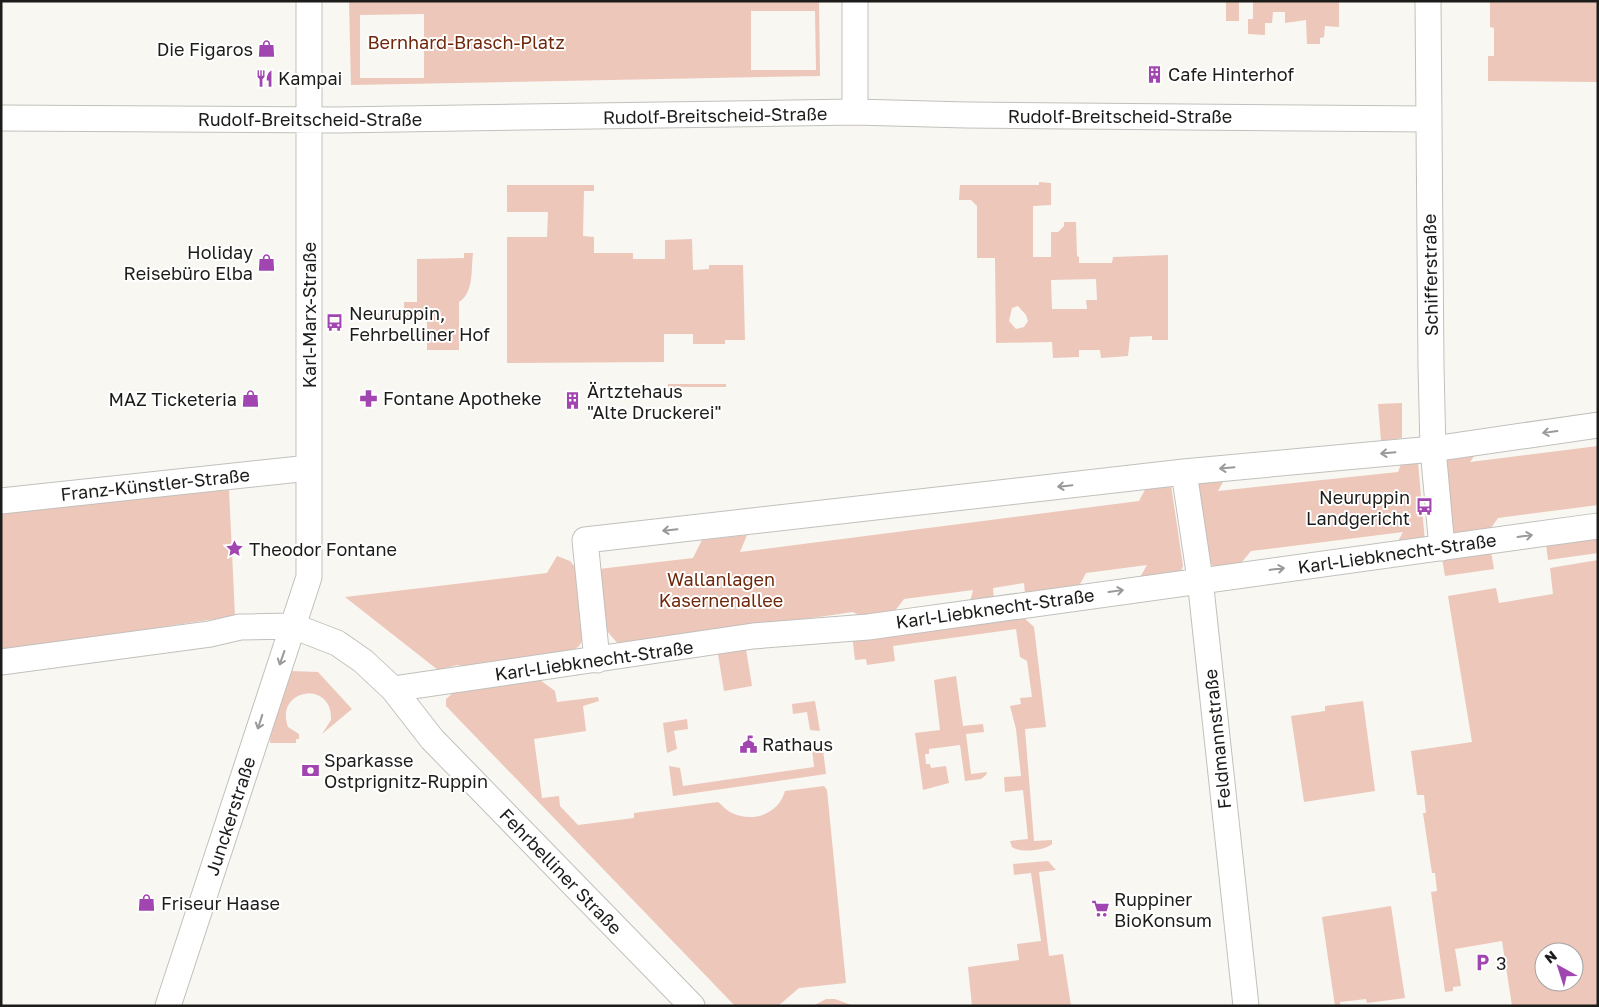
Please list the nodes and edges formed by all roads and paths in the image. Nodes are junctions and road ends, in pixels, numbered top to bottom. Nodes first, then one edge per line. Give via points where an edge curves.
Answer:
1 (309, 1) edge
2 (855, 1) edge
3 (1428, 1) edge
4 (855, 112) junction
5 (1, 118) edge
6 (1428, 119) junction
7 (310, 120) junction
8 (1598, 425) edge
9 (1433, 449) junction
10 (308, 468) junction
11 (1184, 472) junction
12 (1, 501) edge
13 (1598, 526) edge
14 (1442, 548) junction
15 (1200, 579) junction
16 (293, 626) junction
17 (596, 660) junction
18 (1, 662) edge
19 (393, 689) junction
20 (168, 1006) edge
21 (692, 1006) edge
22 (1246, 1006) edge

1 - 7 street, Karl-Marx-Straße
2 - 4 street
3 - 6 street, Schifferstraße
4 - 6 street, Rudolf-Breitscheid-Straße
4 - 7 street, Rudolf-Breitscheid-Straße
5 - 7 street, Rudolf-Breitscheid-Straße
6 - 9 street, Schifferstraße
7 - 10 street, Karl-Marx-Straße
8 -> 9 street
9 -> 11 street
9 - 14 street, Schifferstraße
10 - 12 street, Franz-Künstler-Straße
10 - 16 street, Karl-Marx-Straße via 309,577
11 - 15 street, Feldmannstraße
11 -> 17 street via 584,540
14 -> 13 street, Karl-Liebknecht-Straße
15 -> 14 street, Karl-Liebknecht-Straße
17 -> 15 street, Karl-Liebknecht-Straße via 752,636 868,626
15 - 22 street, Feldmannstraße
16 - 18 street via 240,627 210,634
16 - 19 street, Fehrbelliner Straße via 337,643 363,661
16 -> 20 street, Junckerstraße
17 - 19 street, Karl-Liebknecht-Straße
19 - 21 street, Fehrbelliner Straße via 432,739

